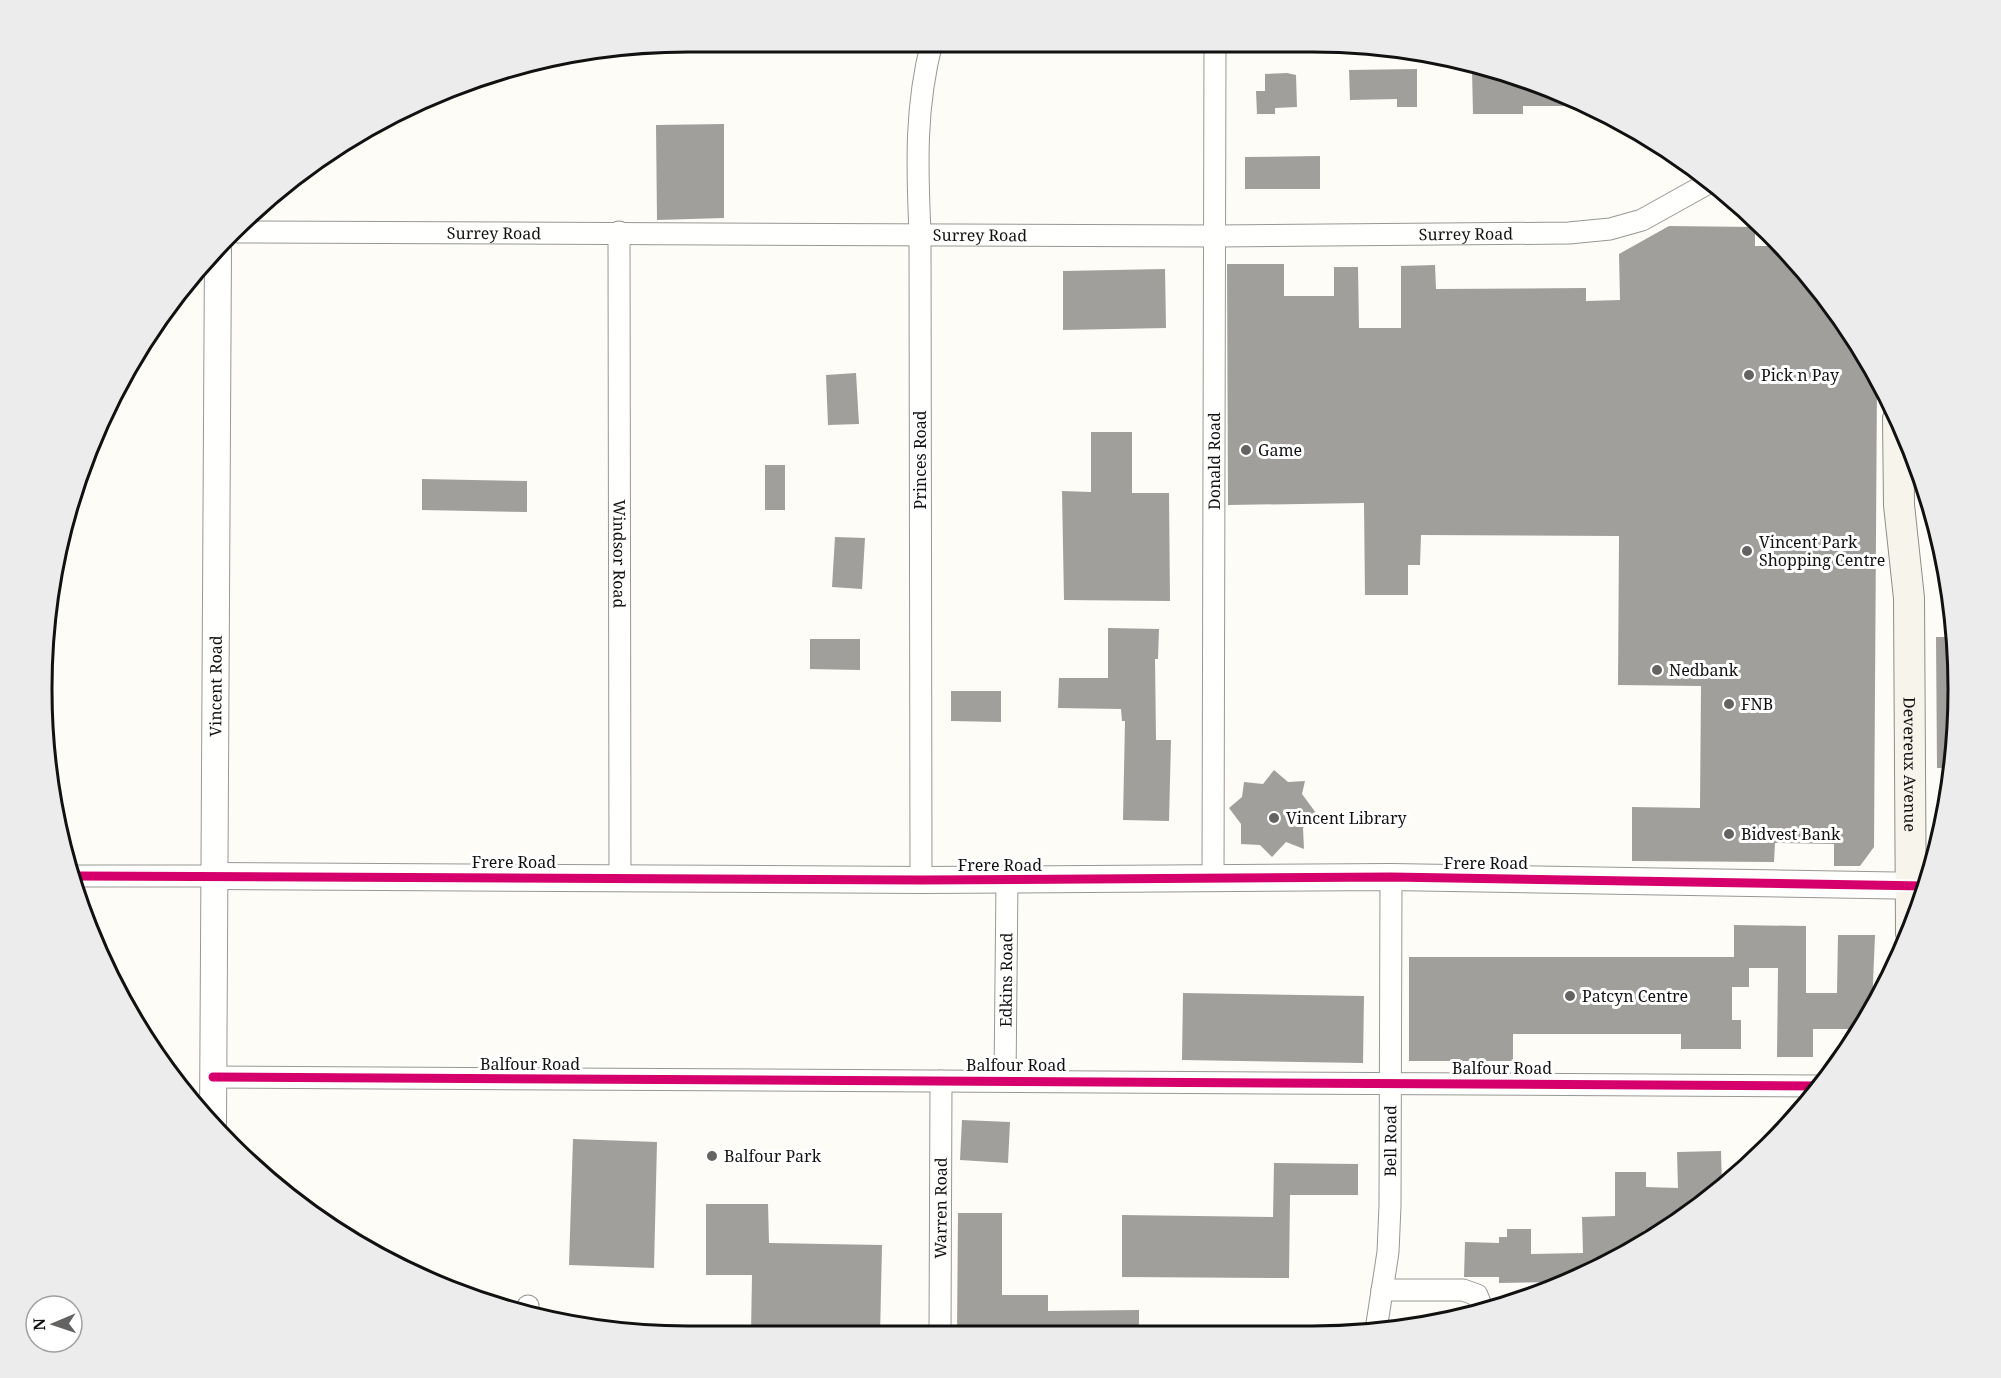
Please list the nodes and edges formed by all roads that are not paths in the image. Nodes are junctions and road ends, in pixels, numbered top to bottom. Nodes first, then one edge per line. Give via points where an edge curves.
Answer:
1 (930, 52) edge
2 (1215, 52) edge
3 (1702, 186) edge
4 (246, 232) edge
5 (619, 232) junction
6 (920, 233) junction
7 (1216, 236) junction
8 (218, 261) edge
9 (1898, 441) edge
10 (1917, 491) edge
11 (1909, 597) junction
12 (81, 876) edge
13 (216, 876) junction
14 (620, 877) junction
15 (1391, 877) junction
16 (1213, 879) junction
17 (921, 880) junction
18 (1006, 880) junction
19 (1918, 884) edge
20 (1918, 886) edge
21 (213, 1077) junction
22 (1005, 1080) junction
23 (941, 1081) junction
24 (1392, 1082) junction
25 (1809, 1086) edge
26 (213, 1112) edge
27 (1382, 1290) junction
28 (1480, 1303) edge
29 (1377, 1322) edge
30 (940, 1326) edge

1 - 6 street, Princes Road via 921,87 917,132
2 - 7 street, Donald Road
3 - 7 street, Surrey Road via 1642,220 1610,229 1569,233
4 - 5 street, Surrey Road
5 - 6 street, Surrey Road
5 - 14 street, Windsor Road
6 - 7 street, Surrey Road
6 - 17 street, Princes Road
7 - 16 street, Donald Road
8 - 13 street, Vincent Road
9 - 11 main road, Devereux Avenue via 1899,505
10 - 11 main road, Devereux Avenue
11 - 19 main road, Devereux Avenue
12 - 13 street, Frere Road
13 - 14 street, Frere Road
13 - 21 street, Vincent Road
14 - 17 street, Frere Road
15 - 16 street, Frere Road
15 - 20 street, Frere Road
15 - 24 street, Bell Road
16 - 18 street, Frere Road
17 - 18 street, Frere Road
18 - 22 street, Edkins Road
21 - 23 street, Balfour Road
21 - 26 street, Vincent Road
22 - 23 street, Balfour Road
22 - 24 street, Balfour Road
23 - 30 street, Warren Road
24 - 25 street, Balfour Road
24 - 27 street, Bell Road via 1390,1206
27 - 28 street via 1463,1290 1477,1295
27 - 29 street, Bell Road

